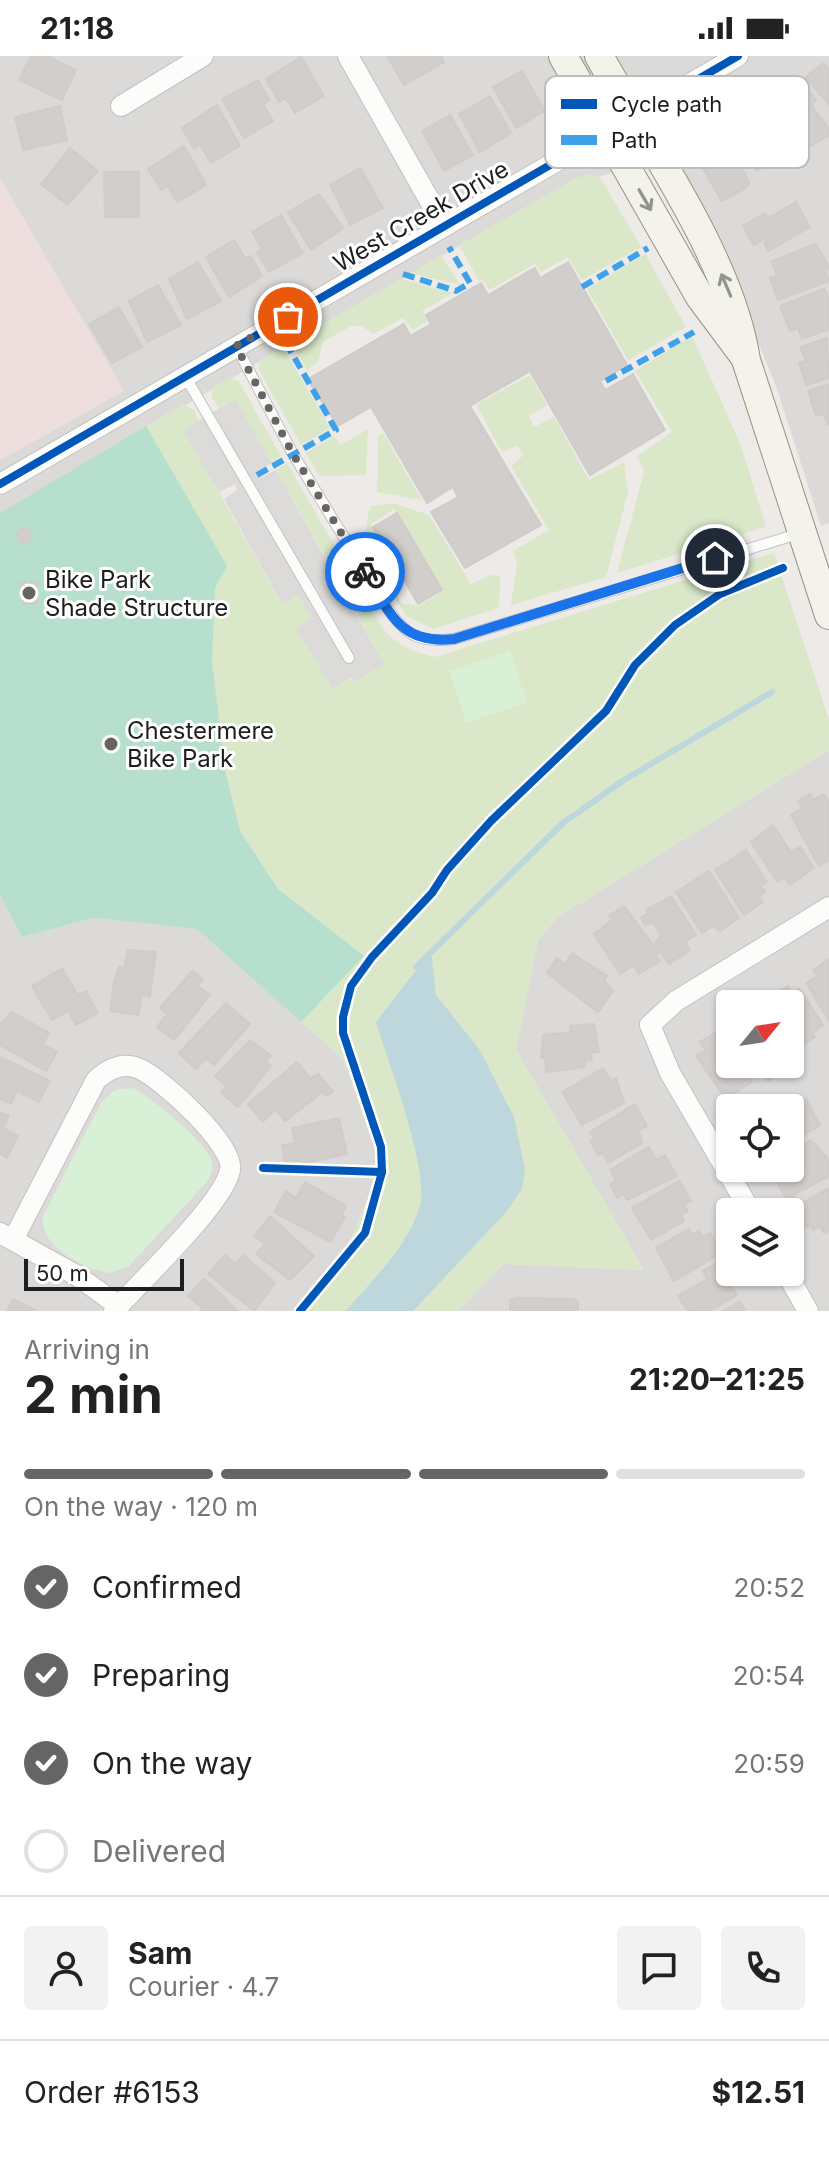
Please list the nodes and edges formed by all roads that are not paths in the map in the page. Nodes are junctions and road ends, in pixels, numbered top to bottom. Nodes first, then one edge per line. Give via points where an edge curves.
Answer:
1 (203, 56) edge
2 (348, 56) edge
3 (563, 56) edge
4 (599, 56) edge
5 (738, 56) edge
6 (575, 76) edge
7 (610, 76) edge
8 (704, 76) edge
9 (121, 106) dead end
10 (545, 168) edge
11 (627, 168) edge
12 (662, 168) edge
13 (444, 226) junction
14 (236, 346) junction
15 (746, 360) junction
16 (185, 376) junction
17 (0, 484) edge
18 (803, 532) junction
19 (829, 615) edge
20 (349, 658) dead end
21 (829, 907) edge
22 (743, 1198) edge
23 (6, 1236) edge
24 (794, 1286) edge
25 (116, 1308) edge
26 (808, 1311) edge

1 - 9 street
2 - 13 street
3 - 6 street
4 - 7 street
5 - 8 street, West Creek Drive
10 - 13 street, West Creek Drive
11 -> 15 street via 700,297
15 -> 12 street via 725,281
13 - 14 street, West Creek Drive
14 - 16 street, West Creek Drive
14 - 18 lane via 293,454 386,606 402,629 429,642 454,639
15 - 18 street
16 - 17 street, West Creek Drive
16 - 20 lane
18 - 19 street
21 - 22 street via 676,1001 650,1025 670,1073
23 - 25 street via 76,1275
23 - 25 street via 96,1080 116,1066 140,1068 215,1133 230,1155 231,1167 214,1200
24 - 26 street

